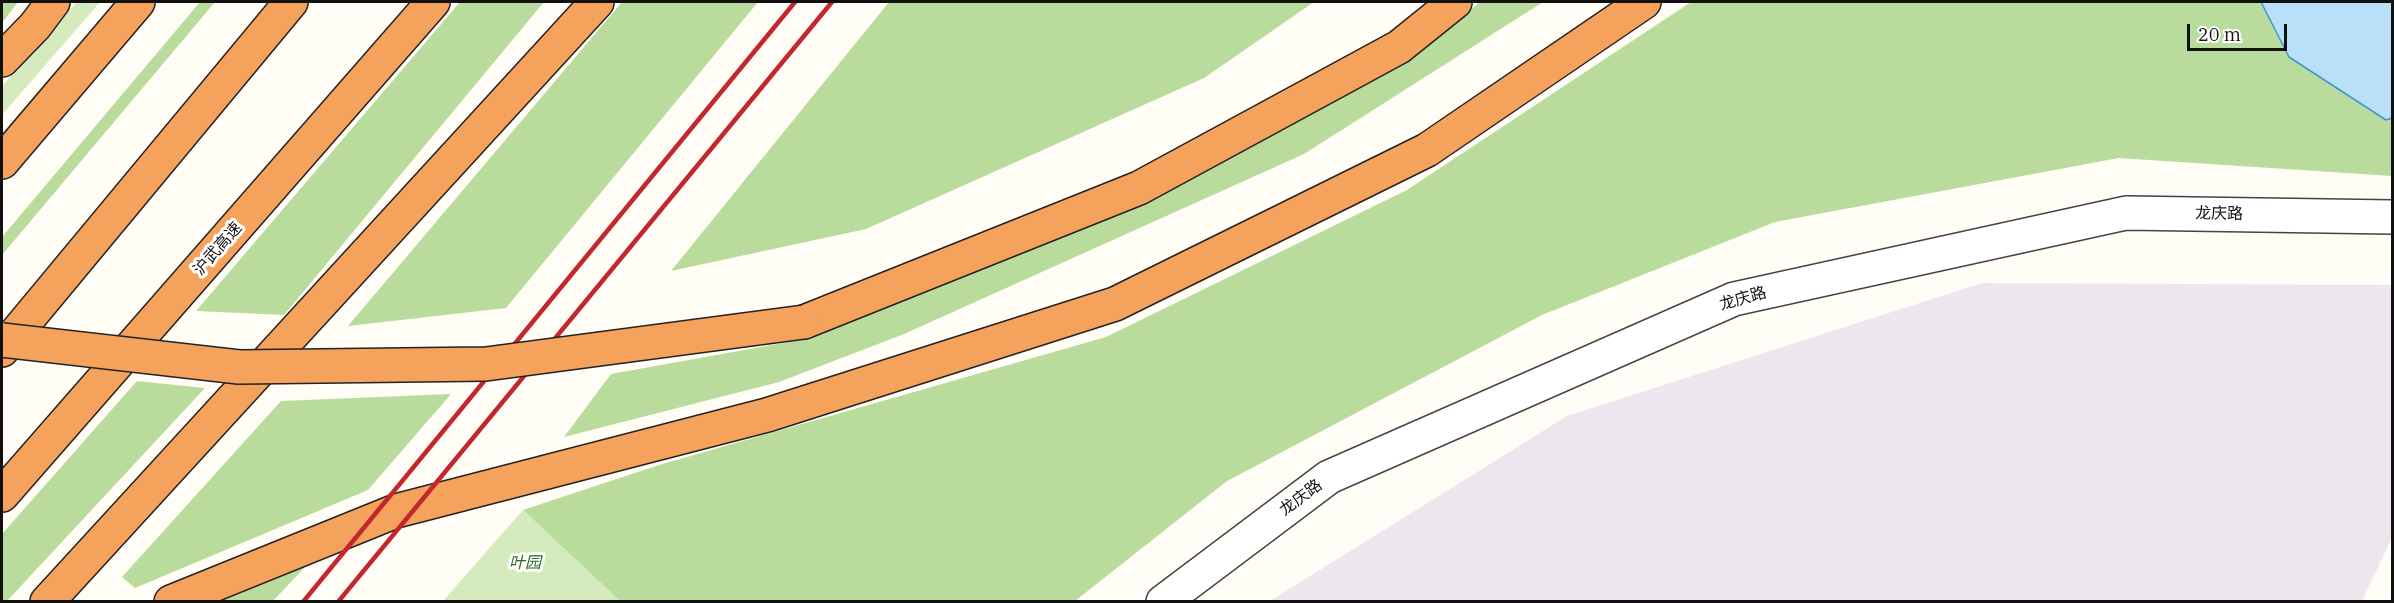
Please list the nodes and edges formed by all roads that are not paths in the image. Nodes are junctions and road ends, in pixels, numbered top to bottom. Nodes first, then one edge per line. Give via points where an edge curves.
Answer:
1 (53, 2) edge
2 (138, 2) edge
3 (291, 2) edge
4 (433, 2) edge
5 (597, 2) edge
6 (1455, 2) edge
7 (1644, 2) edge
8 (2, 60) edge
9 (2, 162) edge
10 (2392, 217) edge
11 (2, 340) edge
12 (2, 350) edge
13 (2, 495) edge
14 (46, 602) edge
15 (171, 602) edge
16 (1163, 602) edge

1 - 8 highway
2 - 9 highway
3 - 12 highway
4 - 13 highway, 沪武高速
5 - 14 highway
6 - 11 highway, bridge via 1399,47 1138,188 804,322 486,364 239,367
7 - 15 highway via 1427,150 1115,304 766,415 396,511
10 - 16 street, 龙庆路 via 2126,213 1734,299 1329,477

